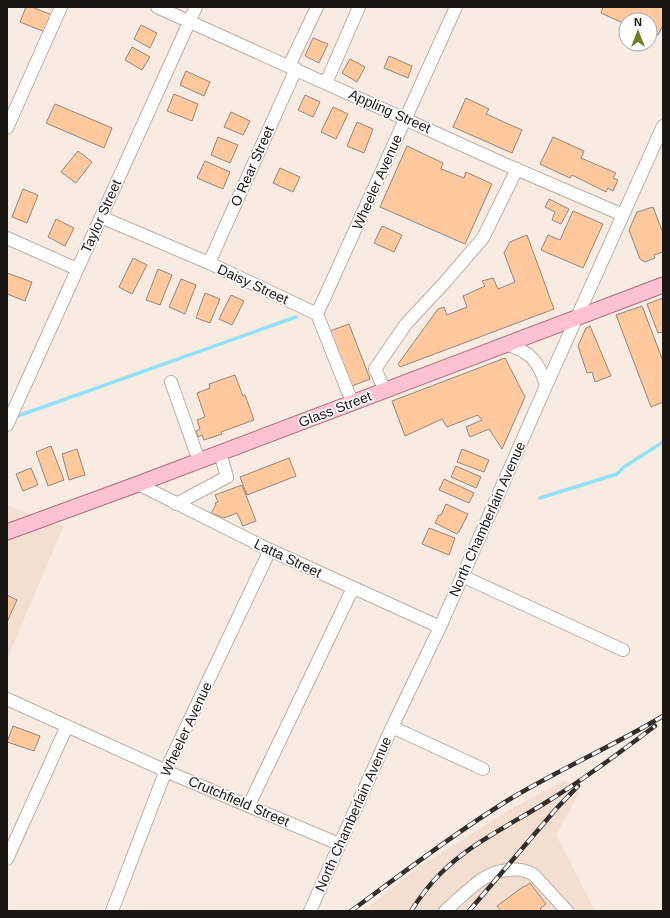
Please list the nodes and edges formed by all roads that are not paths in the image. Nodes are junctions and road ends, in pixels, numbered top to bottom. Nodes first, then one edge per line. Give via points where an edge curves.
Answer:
1 (61, 7) edge
2 (157, 7) edge
3 (196, 7) edge
4 (317, 7) edge
5 (359, 7) edge
6 (456, 7) edge
7 (189, 22) junction
8 (292, 68) junction
9 (326, 83) junction
10 (406, 118) junction
11 (663, 126) edge
12 (7, 128) edge
13 (517, 169) junction
14 (623, 215) junction
15 (101, 217) junction
16 (7, 238) edge
17 (209, 263) junction
18 (77, 269) junction
19 (663, 285) edge
20 (317, 314) junction
21 (576, 318) junction
22 (506, 344) junction
23 (171, 382) dead end
24 (546, 386) junction
25 (385, 390) junction
26 (352, 402) junction
27 (7, 425) edge
28 (220, 453) junction
29 (199, 461) junction
30 (138, 484) junction
31 (176, 504) junction
32 (7, 532) edge
33 (270, 550) junction
34 (462, 576) junction
35 (352, 588) junction
36 (440, 627) junction
37 (623, 650) dead end
38 (7, 699) edge
39 (67, 726) junction
40 (392, 727) junction
41 (483, 769) dead end
42 (166, 770) junction
43 (249, 805) junction
44 (339, 844) junction
45 (7, 859) edge
46 (112, 911) edge
47 (310, 911) edge
48 (445, 911) edge
49 (567, 911) edge

1 - 12 street
2 - 7 street, Appling Street
3 - 7 street, Taylor Street
4 - 8 street, O Rear Street
5 - 9 street
6 - 10 street, Wheeler Avenue
7 - 8 street, Appling Street
7 - 15 street, Taylor Street
8 - 9 street, Appling Street
8 - 17 street, O Rear Street
9 - 10 street, Appling Street
10 - 13 street, Appling Street
10 - 20 street, Wheeler Avenue
11 - 14 street, North Chamberlain Avenue
13 - 14 street, Appling Street
13 - 25 street via 483,238 406,324 375,369
14 - 21 street, North Chamberlain Avenue
15 - 17 street, Daisy Street
15 - 18 street, Taylor Street
16 - 18 street
17 - 20 street, Daisy Street
18 - 27 street, Taylor Street
19 - 21 main road, Glass Street
20 - 26 street
21 - 22 main road, Glass Street
21 - 24 street, North Chamberlain Avenue
22 - 24 street via 525,352 543,374
22 - 25 main road, Glass Street
23 - 29 street
24 - 34 street, North Chamberlain Avenue
25 - 26 main road, Glass Street
26 - 28 main road, Glass Street
28 - 29 main road, Glass Street
28 - 31 street via 227,477
29 - 30 main road, Glass Street
30 - 31 street, Latta Street
30 - 32 main road, Glass Street
31 - 33 street, Latta Street
33 - 35 street, Latta Street
33 - 42 street, Wheeler Avenue
34 - 36 street, North Chamberlain Avenue
34 - 37 street
35 - 36 street, Latta Street
35 - 43 street
36 - 40 street, North Chamberlain Avenue
38 - 39 street, Crutchfield Street
39 - 42 street, Crutchfield Street
39 - 45 street
40 - 41 street
40 - 44 street, North Chamberlain Avenue
42 - 43 street, Crutchfield Street
42 - 46 street, Wheeler Avenue
43 - 44 street, Crutchfield Street
44 - 47 street, North Chamberlain Avenue
48 - 49 street via 484,878 514,869 534,874

